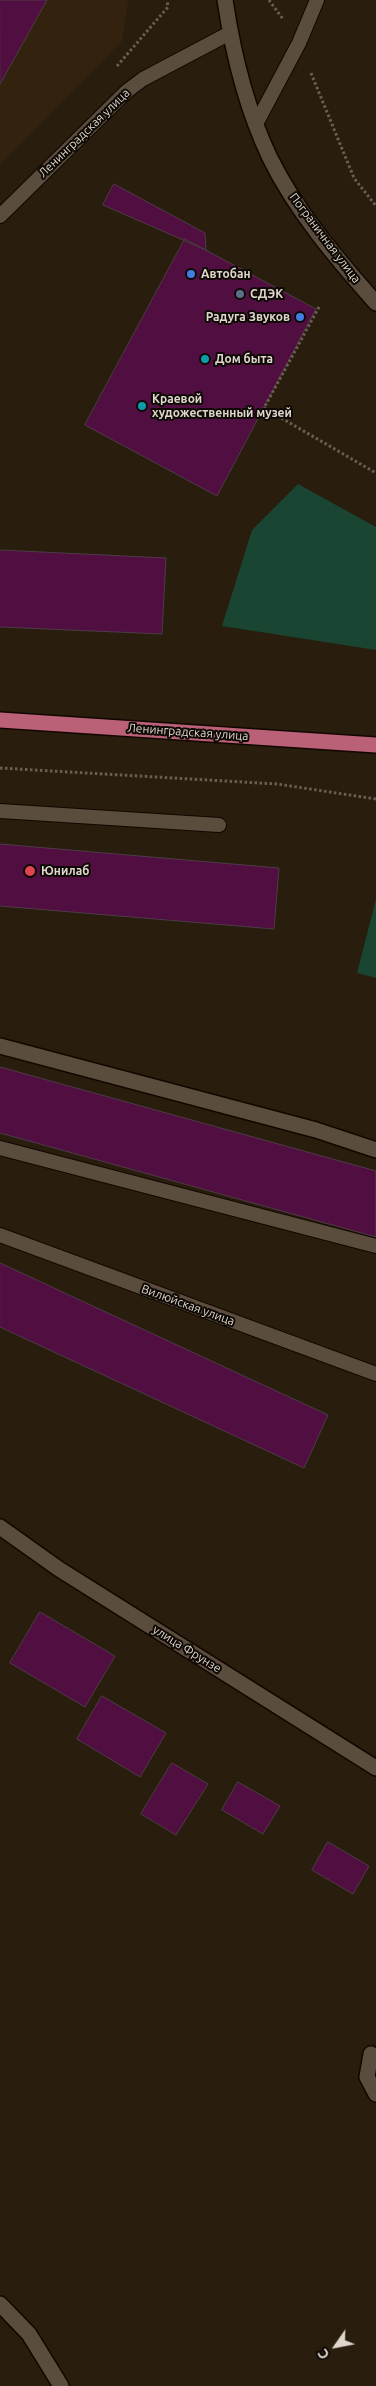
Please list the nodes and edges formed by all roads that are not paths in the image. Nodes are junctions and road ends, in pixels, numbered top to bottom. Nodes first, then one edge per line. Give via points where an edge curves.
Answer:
1 (225, 0) edge
2 (317, 0) edge
3 (230, 33) junction
4 (256, 124) junction
5 (0, 216) edge
6 (376, 302) edge
7 (0, 720) edge
8 (376, 745) edge
9 (0, 810) edge
10 (219, 826) dead end
11 (0, 1046) edge
12 (0, 1148) edge
13 (376, 1150) edge
14 (0, 1235) edge
15 (376, 1246) edge
16 (376, 1374) edge
17 (0, 1527) edge
18 (376, 1768) edge
19 (373, 2050) edge
20 (376, 2094) edge
21 (0, 2304) edge
22 (61, 2386) edge

1 - 3 street, Пограничная улица
2 - 4 lane via 299,43
3 - 4 street, Пограничная улица
3 - 5 lane, Ленинградская улица via 143,79 127,91
4 - 6 street, Пограничная улица via 271,158 301,209
7 - 8 main road, Ленинградская улица
9 - 10 lane
11 - 13 street via 316,1130
12 - 15 lane
14 - 16 lane, Вилюйская улица
17 - 18 street, улица Фрунзе via 60,1569
19 - 20 street via 367,2078
21 - 22 street via 29,2334

